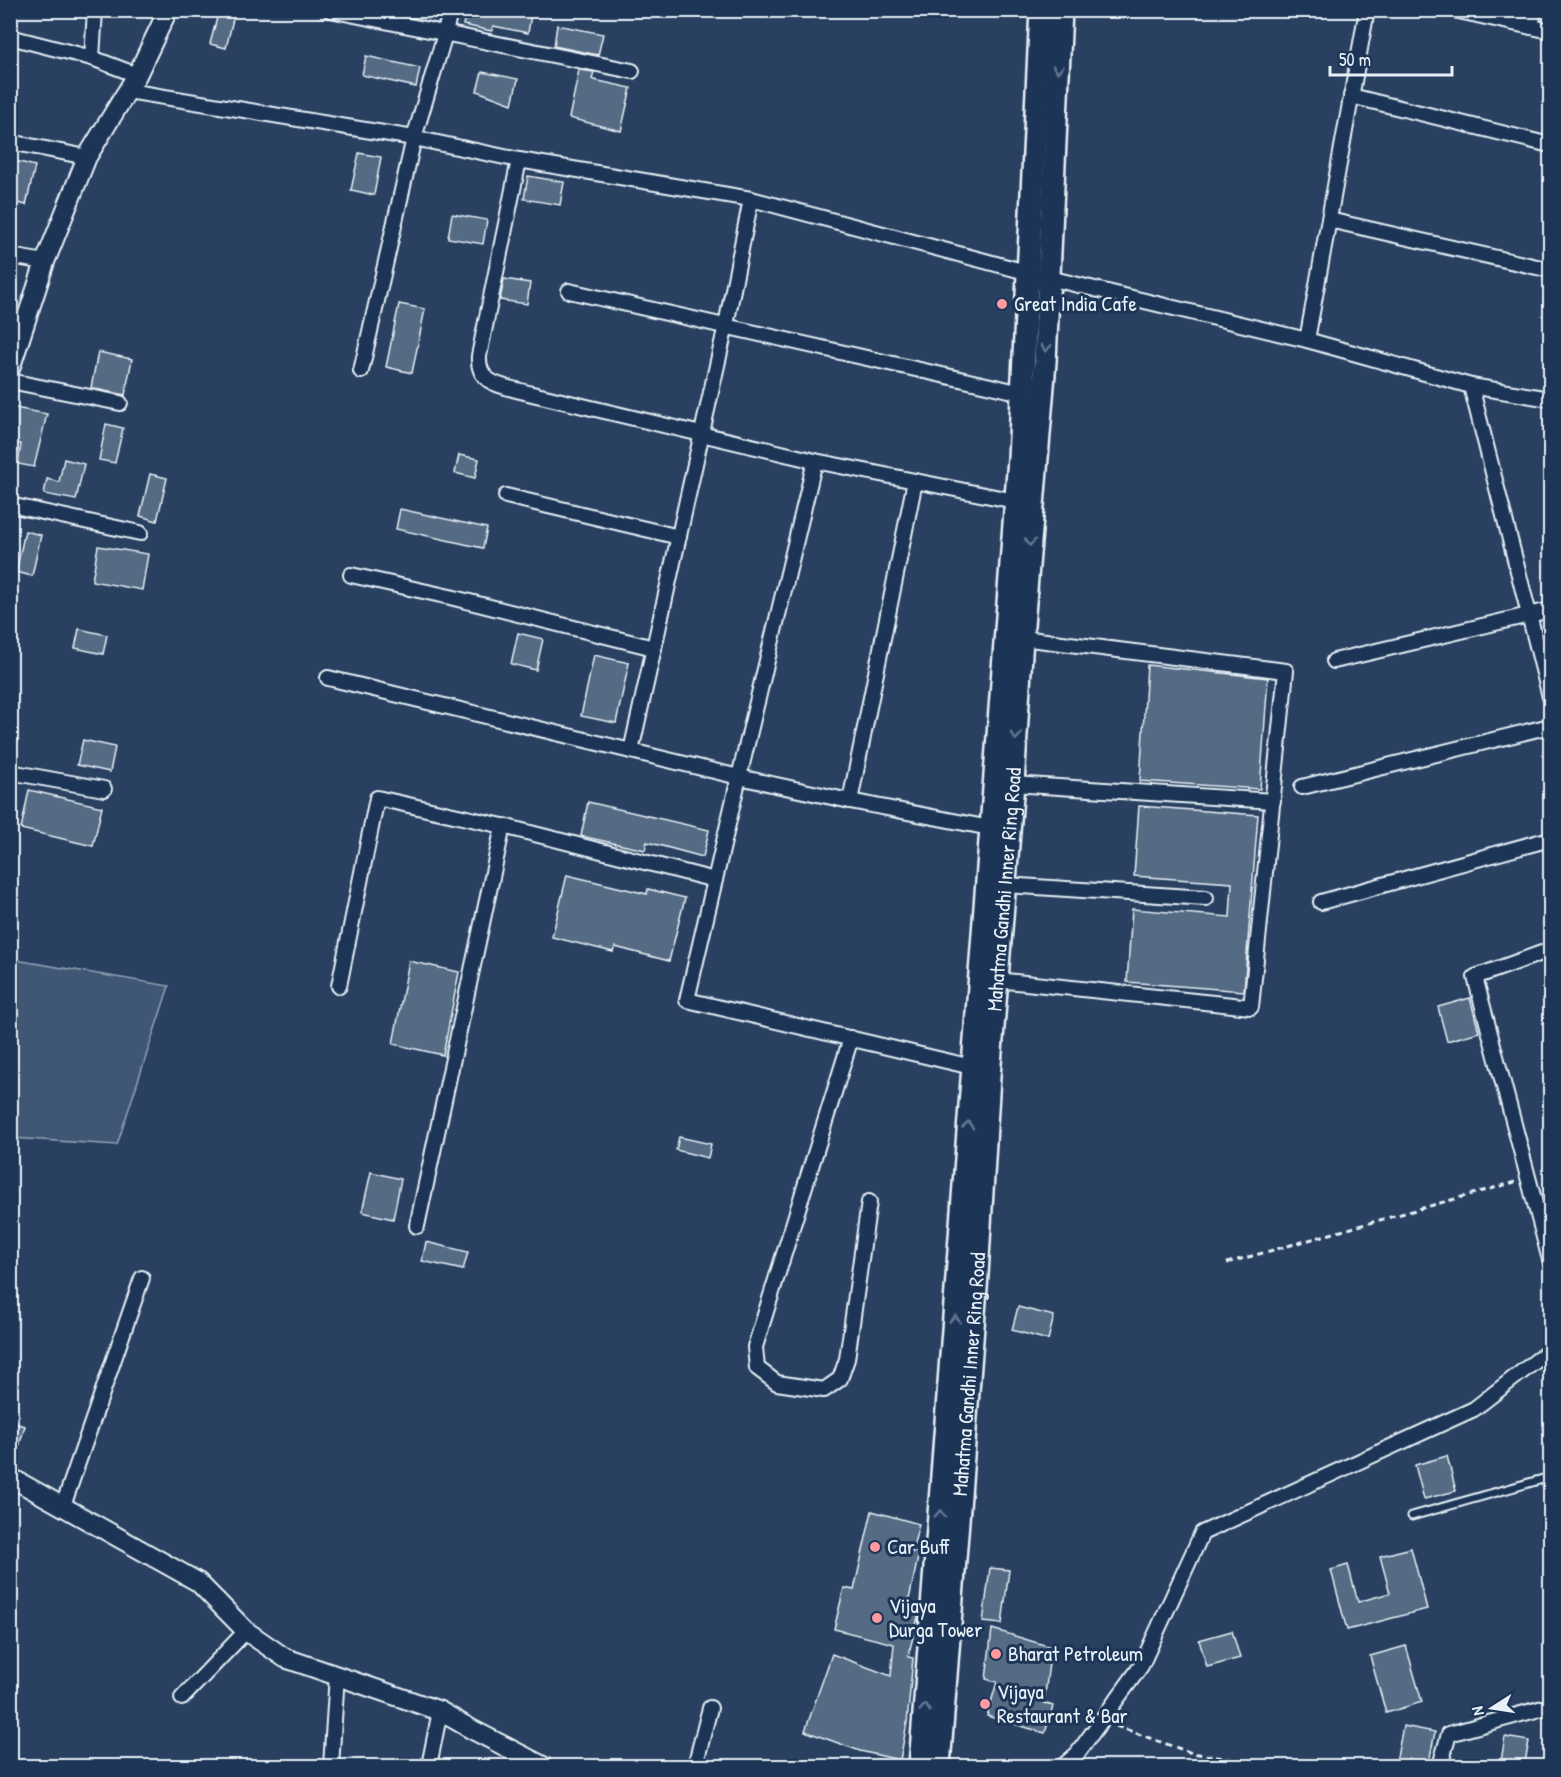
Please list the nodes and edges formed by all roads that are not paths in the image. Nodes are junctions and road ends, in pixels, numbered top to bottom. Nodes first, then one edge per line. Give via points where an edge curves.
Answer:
1 (95, 10) edge
2 (330, 10) edge
3 (450, 10) edge
4 (1041, 10) edge
5 (1061, 10) edge
6 (1367, 10) edge
7 (1454, 10) edge
8 (1534, 10) edge
9 (164, 12) edge
10 (1531, 27) junction
11 (1551, 31) edge
12 (445, 34) junction
13 (10, 37) edge
14 (92, 58) junction
15 (632, 71) dead end
16 (133, 83) junction
17 (1351, 96) junction
18 (414, 138) junction
19 (10, 142) edge
20 (1551, 145) edge
21 (87, 157) junction
22 (519, 160) junction
23 (751, 200) junction
24 (1329, 219) junction
25 (10, 256) edge
26 (45, 262) junction
27 (1551, 270) edge
28 (1039, 275) junction
29 (569, 291) dead end
30 (726, 325) junction
31 (1307, 340) junction
32 (10, 369) edge
33 (361, 371) dead end
34 (10, 381) edge
35 (1471, 386) junction
36 (1022, 393) junction
37 (1551, 399) edge
38 (120, 403) dead end
39 (702, 433) junction
40 (815, 461) junction
41 (915, 481) junction
42 (506, 496) dead end
43 (1015, 501) junction
44 (10, 505) edge
45 (140, 533) dead end
46 (679, 537) junction
47 (351, 575) dead end
48 (1551, 609) edge
49 (1530, 615) junction
50 (1022, 638) junction
51 (654, 648) junction
52 (1334, 661) dead end
53 (328, 678) dead end
54 (1551, 697) edge
55 (1551, 726) edge
56 (631, 751) junction
57 (10, 772) edge
58 (739, 777) junction
59 (1013, 784) junction
60 (1302, 787) dead end
61 (104, 789) dead end
62 (849, 801) junction
63 (1273, 801) junction
64 (503, 826) junction
65 (990, 828) junction
66 (1551, 839) edge
67 (715, 880) junction
68 (1005, 885) junction
69 (1206, 898) dead end
70 (1321, 902) dead end
71 (1551, 950) edge
72 (997, 980) junction
73 (339, 986) dead end
74 (851, 1038) junction
75 (972, 1067) junction
76 (869, 1202) dead end
77 (417, 1226) dead end
78 (1551, 1260) edge
79 (142, 1278) dead end
80 (1551, 1350) edge
81 (10, 1477) edge
82 (1551, 1477) edge
83 (63, 1506) junction
84 (1412, 1516) dead end
85 (246, 1631) junction
86 (337, 1675) junction
87 (182, 1698) dead end
88 (1551, 1706) edge
89 (710, 1708) dead end
90 (441, 1711) junction
91 (332, 1767) edge
92 (429, 1767) edge
93 (543, 1767) edge
94 (695, 1767) edge
95 (920, 1767) edge
96 (939, 1767) edge
97 (1063, 1767) edge
98 (1440, 1767) edge

1 - 14 street
2 - 12 street
3 - 12 street
4 - 28 main road, Mahatma Gandhi Inner Ring Road
5 -> 28 main road, Mahatma Gandhi Inner Ring Road
6 - 17 street
7 - 10 street
8 - 10 street
9 - 16 main road
10 - 11 street
12 - 15 street
12 - 18 street
13 - 14 street
14 - 16 street
16 - 18 street
16 - 21 main road
17 - 20 street
17 - 24 street
18 - 22 street
18 - 33 street
19 - 21 street
21 - 26 main road
22 - 23 street
22 - 39 street via 479,356 478,368 483,376 492,383 528,393
23 - 28 street
23 - 30 street
24 - 27 street
24 - 31 street
25 - 26 street
26 - 32 main road
28 - 31 street
28 - 36 main road, Mahatma Gandhi Inner Ring Road
28 -> 50 main road, Mahatma Gandhi Inner Ring Road via 1045,362
29 - 30 street
30 - 36 street
30 - 39 street
31 - 35 street
34 - 38 street
35 - 37 street
35 - 49 street
36 - 43 main road, Mahatma Gandhi Inner Ring Road
39 - 40 street
39 - 46 street
40 - 41 street
40 - 58 street
41 - 43 street
41 - 62 street
42 - 46 street
43 - 65 main road, Mahatma Gandhi Inner Ring Road
44 - 45 street
46 - 51 street
47 - 51 street
48 - 49 street
49 - 52 street
49 - 54 street
50 -> 59 main road, Mahatma Gandhi Inner Ring Road
50 - 63 street via 1286,671
51 - 56 street
53 - 56 street
55 - 60 street
56 - 58 street
57 - 61 street
58 - 62 street
58 - 67 street
59 - 63 street
59 - 68 main road, Mahatma Gandhi Inner Ring Road
62 - 65 street
63 - 72 street via 1251,1006
64 - 67 street
64 - 73 street via 377,798
64 - 77 street
65 - 75 main road, Mahatma Gandhi Inner Ring Road
66 - 70 street
67 - 74 street via 687,1000
68 - 69 street
68 - 72 main road, Mahatma Gandhi Inner Ring Road
71 - 78 street via 1475,976
72 - 96 main road, Mahatma Gandhi Inner Ring Road
74 - 75 street
74 - 76 street via 755,1347 757,1368 777,1383 824,1390 840,1378 847,1359
95 -> 75 main road, Mahatma Gandhi Inner Ring Road
79 - 83 street
80 - 97 street via 1474,1409 1202,1533 1141,1666 1077,1754
81 - 83 main road
82 - 84 lane
83 - 85 main road via 198,1582
85 - 86 main road via 285,1658
85 - 87 street
86 - 90 main road
86 - 91 street
88 - 98 street via 1449,1734
89 - 94 street
90 - 92 street
90 - 93 main road

